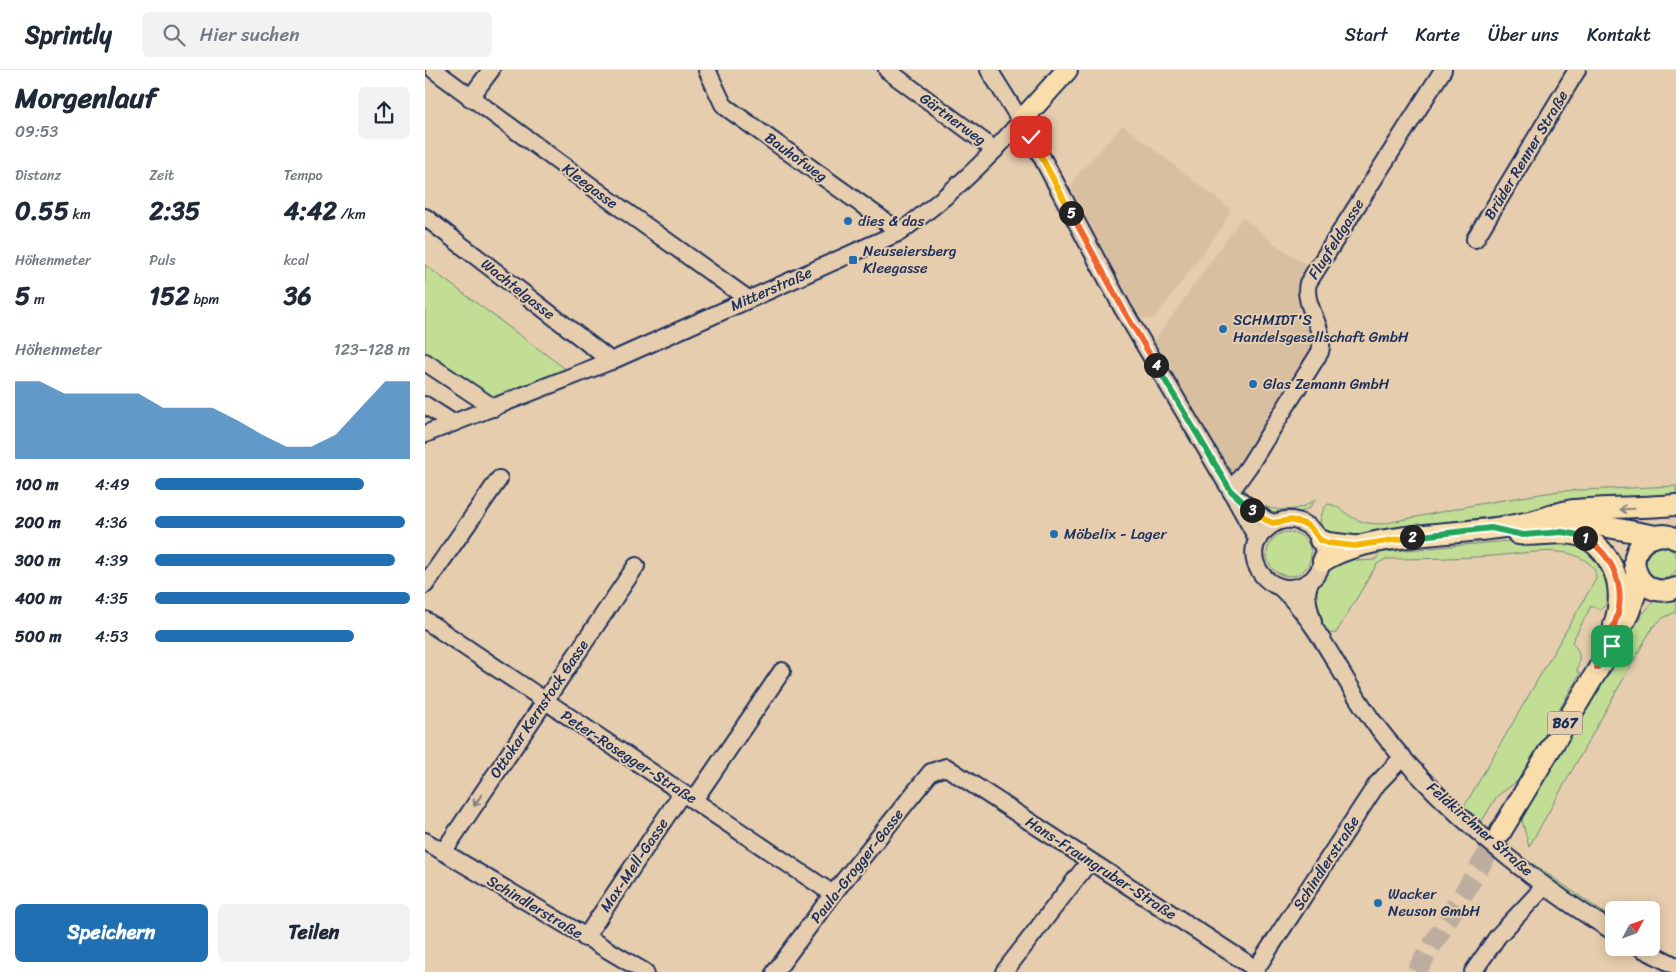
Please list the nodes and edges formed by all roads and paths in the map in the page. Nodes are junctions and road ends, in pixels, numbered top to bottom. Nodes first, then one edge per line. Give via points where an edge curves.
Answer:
1 (433, 70) edge
2 (491, 70) edge
3 (707, 70) edge
4 (887, 70) edge
5 (989, 70) edge
6 (1067, 70) edge
7 (1443, 70) edge
8 (1577, 70) edge
9 (470, 98) junction
10 (1021, 121) junction
11 (995, 150) junction
12 (425, 216) edge
13 (900, 232) junction
14 (1475, 239) dead end
15 (748, 299) junction
16 (611, 361) junction
17 (425, 362) edge
18 (425, 405) edge
19 (493, 408) junction
20 (453, 423) junction
21 (425, 434) edge
22 (499, 479) dead end
23 (1231, 491) junction
24 (1676, 505) edge
25 (1541, 519) junction
26 (1273, 523) junction
27 (1605, 527) junction
28 (1491, 528) junction
29 (1670, 537) edge
30 (1257, 540) junction
31 (1320, 540) junction
32 (1355, 546) junction
33 (1323, 561) junction
34 (1636, 565) junction
35 (636, 566) dead end
36 (1310, 581) junction
37 (425, 585) edge
38 (1281, 588) junction
39 (1668, 590) edge
40 (425, 620) edge
41 (1316, 631) junction
42 (1612, 646) junction
43 (1597, 668) junction
44 (782, 671) dead end
45 (543, 701) junction
46 (1403, 757) junction
47 (946, 767) joint
48 (688, 797) junction
49 (1501, 833) tunnel mouth
50 (425, 842) edge
51 (443, 852) junction
52 (1089, 862) junction
53 (1545, 886) junction
54 (833, 894) junction
55 (1605, 926) edge
56 (585, 938) junction
57 (1657, 956) edge
58 (1676, 966) edge
59 (1255, 971) edge
60 (645, 972) edge
61 (775, 972) edge
62 (1004, 972) edge
63 (1473, 972) edge

1 - 9 street, Kleegasse
2 - 9 street
3 - 13 street, Bauhofweg via 727,108
4 - 11 street, Gärtnerweg
5 - 10 street
6 - 10 main road, Mitterstraße
7 - 23 street, Flugfeldgasse via 1308,283 1307,295 1322,342 1320,352
8 - 14 street, Brüder Renner Straße
9 - 15 street, Kleegasse
10 - 11 street, Mitterstraße
10 - 23 street via 1123,309
11 - 13 street, Mitterstraße via 928,212
12 - 16 street, Wachtelgasse
13 - 15 street, Mitterstraße
15 - 16 street, Mitterstraße
16 - 19 street, Mitterstraße
17 - 19 street
18 - 20 street
19 - 20 street, Mitterstraße
20 - 21 street, Mitterstraße
22 - 37 street
23 - 26 street via 1253,511
23 - 30 street
24 -> 25 main road via 1574,510
25 - 27 main road
25 - 28 main road
26 - 30 street
26 - 31 street via 1298,521 1311,528
27 - 29 main road
27 - 34 main road via 1630,547
28 - 32 main road
28 - 43 main road via 1523,535 1551,532 1579,535 1597,546 1610,560 1618,581 1618,603
29 - 34 main road via 1643,543
30 - 38 street via 1257,566 1264,577
31 - 32 main road
31 - 33 street
32 - 33 main road
33 - 36 street
34 - 39 main road, B67 via 1642,583 1650,589
34 - 42 main road, B67 via 1637,590
35 - 45 street, Ottokar Kernstock Gasse
36 - 38 street via 1294,588
36 - 41 street, Feldkirchner Straße via 1307,600
38 - 41 street, Feldkirchner Straße
39 - 42 main road, B67 via 1650,596
40 - 45 street, Peter-Rosegger-Straße
41 - 46 street, Feldkirchner Straße via 1374,723
42 - 43 main road, B67
43 - 49 main road, B67
44 - 48 street, Max-Mell-Gasse
45 - 48 street, Peter-Rosegger-Straße
45 -> 51 street, Ottokar Kernstock Gasse
46 - 53 street, Feldkirchner Straße via 1453,809
46 - 59 street, Schindlerstraße via 1377,784
47 - 52 street, Hans-Fraungruber-Straße
47 - 54 street, Paula-Grogger-Gasse via 931,772
48 - 54 street, Peter-Rosegger-Straße
48 - 56 street, Max-Mell-Gasse
50 - 51 street, Schindlerstraße
51 - 56 street, Schindlerstraße
52 - 59 street, Hans-Fraungruber-Straße
52 - 62 street
53 - 55 street, Feldkirchner Straße
53 - 63 street via 1498,936
54 - 61 street, Paula-Grogger-Gasse
56 - 60 street, Schindlerstraße
57 - 58 street

